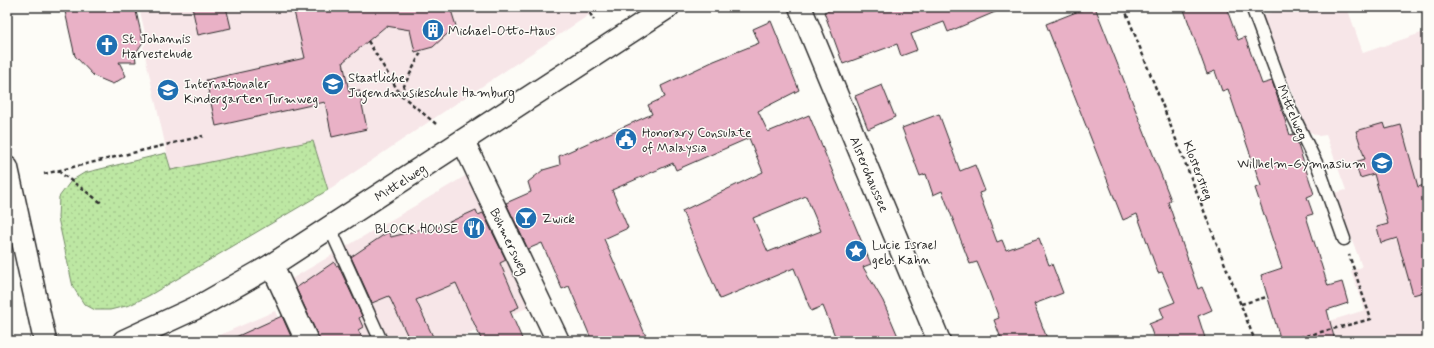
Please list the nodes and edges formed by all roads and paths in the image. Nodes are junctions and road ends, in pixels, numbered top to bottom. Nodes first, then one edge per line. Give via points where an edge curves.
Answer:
1 (586, 7) edge
2 (668, 7) edge
3 (800, 7) edge
4 (1124, 7) edge
5 (1252, 7) edge
6 (594, 20) dead end
7 (368, 41) dead end
8 (422, 50) dead end
9 (400, 94) junction
10 (436, 124) dead end
11 (203, 136) dead end
12 (462, 141) junction
13 (7, 168) edge
14 (58, 171) junction
15 (44, 174) dead end
16 (103, 204) dead end
17 (330, 228) junction
18 (1344, 239) joint
19 (272, 265) junction
20 (1267, 297) dead end
21 (1240, 304) junction
22 (45, 341) edge
23 (124, 341) edge
24 (307, 341) edge
25 (381, 341) edge
26 (558, 341) edge
27 (939, 341) edge
28 (1255, 341) edge
29 (1287, 341) edge

1 - 6 path
2 - 12 street, Mittelweg
3 - 27 street, Alsterchaussee
4 - 21 path, Klosterstieg
5 - 18 lane, Mittelweg via 1290,109 1319,169
7 - 9 path
8 - 9 path
9 - 10 path
11 - 14 path
12 - 17 street, Mittelweg
12 - 26 street, Böhmersweg
13 - 22 street
14 - 15 path
14 - 16 path
17 - 19 street, Mittelweg
17 - 25 lane
18 - 29 path via 1371,319
19 - 23 street, Mittelweg via 202,305
19 - 24 street
20 - 21 path
21 - 28 path, Klosterstieg

